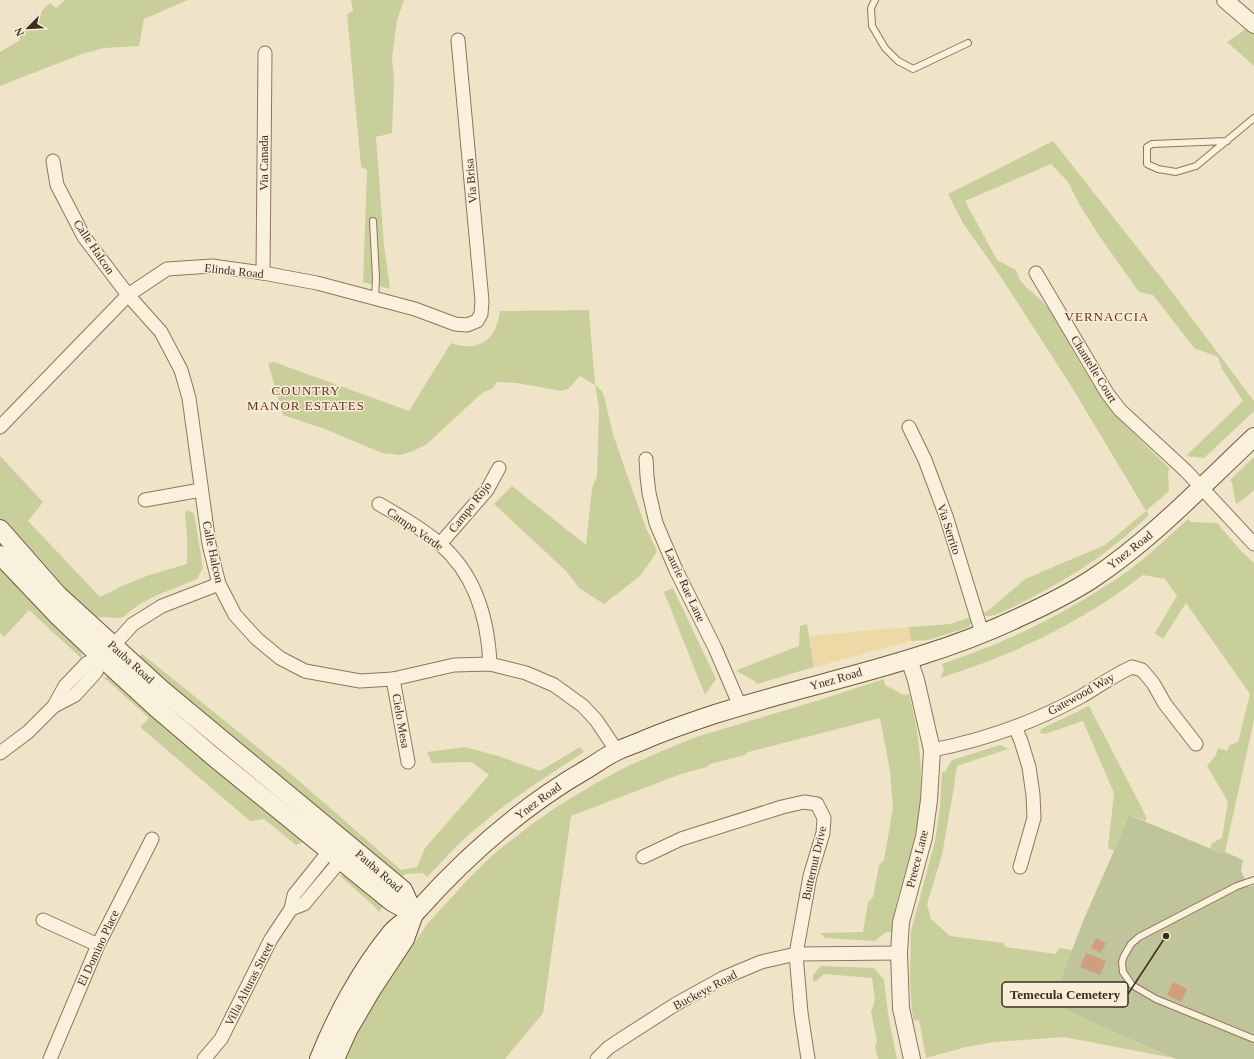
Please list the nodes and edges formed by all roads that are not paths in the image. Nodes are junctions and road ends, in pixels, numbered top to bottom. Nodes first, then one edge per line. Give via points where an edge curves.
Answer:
1 (875, 0) edge
2 (1225, 0) edge
3 (1254, 25) edge
4 (458, 40) dead end
5 (968, 42) dead end
6 (265, 53) dead end
7 (1254, 118) edge
8 (1227, 141) junction
9 (53, 161) dead end
10 (373, 221) dead end
11 (263, 273) junction
12 (1036, 273) dead end
13 (128, 295) junction
14 (375, 298) junction
15 (477, 321) joint
16 (0, 427) edge
17 (909, 427) dead end
18 (1254, 437) edge
19 (646, 459) dead end
20 (498, 468) dead end
21 (1201, 487) junction
22 (201, 490) junction
23 (145, 500) dead end
24 (379, 504) dead end
25 (0, 529) edge
26 (440, 544) junction
27 (1254, 544) edge
28 (0, 555) edge
29 (219, 584) junction
30 (982, 633) junction
31 (107, 652) junction
32 (909, 659) junction
33 (490, 664) junction
34 (393, 679) junction
35 (740, 706) junction
36 (1015, 727) junction
37 (1196, 744) dead end
38 (932, 750) junction
39 (617, 751) junction
40 (0, 753) edge
41 (408, 762) dead end
42 (152, 839) dead end
43 (340, 849) junction
44 (643, 857) dead end
45 (1020, 867) dead end
46 (1254, 880) edge
47 (414, 914) junction
48 (43, 920) dead end
49 (98, 945) junction
50 (899, 953) junction
51 (796, 954) junction
52 (1254, 1039) edge
53 (50, 1059) edge
54 (204, 1059) edge
55 (319, 1059) edge
56 (335, 1059) edge
57 (597, 1059) edge
58 (808, 1059) edge
59 (912, 1059) edge

1 - 5 lane via 871,8 872,26 885,48 898,61 914,69
2 - 3 street
4 - 15 street, Via Brisa via 482,301 481,314
6 - 11 street, Via Canada
7 - 8 lane
8 - 8 lane via 1196,166 1176,172 1147,164 1147,147 1152,144
9 - 13 street, Calle Halcon via 57,186 84,237
10 - 14 lane
11 - 13 street, Elinda Road via 212,266 167,269
11 - 14 street, Elinda Road via 317,283
12 - 21 street, Chantelle Court via 1107,393 1120,410
13 - 16 street, Elinda Road
13 - 22 street, Calle Halcon via 161,332 181,370 189,398
14 - 15 street, Elinda Road via 455,324 467,325
17 - 30 street, Via Serrito via 925,460 946,516
18 - 21 main road, Ynez Road
19 - 35 street, Laurie Rae Lane via 646,476 656,523
20 - 26 street, Campo Rojo via 487,490
21 - 27 street, Chantelle Court
21 - 30 main road, Ynez Road via 1132,549 1091,579 1054,601
22 - 23 street
22 - 29 street, Calle Halcon via 209,544
24 - 26 street, Campo Verde
25 - 31 main road, Pauba Road
26 - 33 street, Campo Verde via 465,572 478,598 485,619
28 - 31 main road, Pauba Road via 59,617
29 - 31 street via 162,606 133,624
29 - 34 street, Calle Halcon via 235,615 257,640 280,658 305,671 340,678 360,681
30 - 32 main road, Ynez Road
31 - 40 street via 87,664 65,686 54,706 28,732
31 - 43 main road, Pauba Road via 161,712 215,758
32 - 35 main road, Ynez Road
32 - 38 street, Preece Lane
33 - 34 street, Calle Halcon via 454,665
33 - 39 street, Calle Halcon via 526,673 554,685 583,706
34 - 41 street, Cielo Mesa
35 - 39 main road, Ynez Road via 676,726
36 - 37 street, Gatewood Way via 1068,703 1132,667 1142,670 1153,683 1165,704
36 - 38 street, Gatewood Way via 968,743
36 - 45 street via 1029,768 1034,818
38 - 50 street, Preece Lane via 924,837 901,922
39 - 47 main road, Ynez Road via 530,805 467,859
42 - 49 street, El Domino Place
43 - 47 main road, Pauba Road via 403,890
43 - 54 street, Villa Alturas Street via 294,895 291,908 272,939 221,1039
44 - 51 street, Butternut Drive via 681,839 782,807 804,802 817,804 824,818 823,833 810,876
46 - 52 lane via 1237,886 1139,937 1131,944 1122,962 1123,972 1132,985 1156,999
47 - 55 main road, Ynez Road via 393,930 368,965 345,1004
47 - 56 main road, Ynez Road via 405,939 348,1030
48 - 49 street
49 - 53 street, El Domino Place
50 - 51 street, Buckeye Road
50 - 59 street, Preece Lane via 901,1008
51 - 57 street, Buckeye Road via 761,962 723,978 623,1038
51 - 58 street, Butternut Drive

